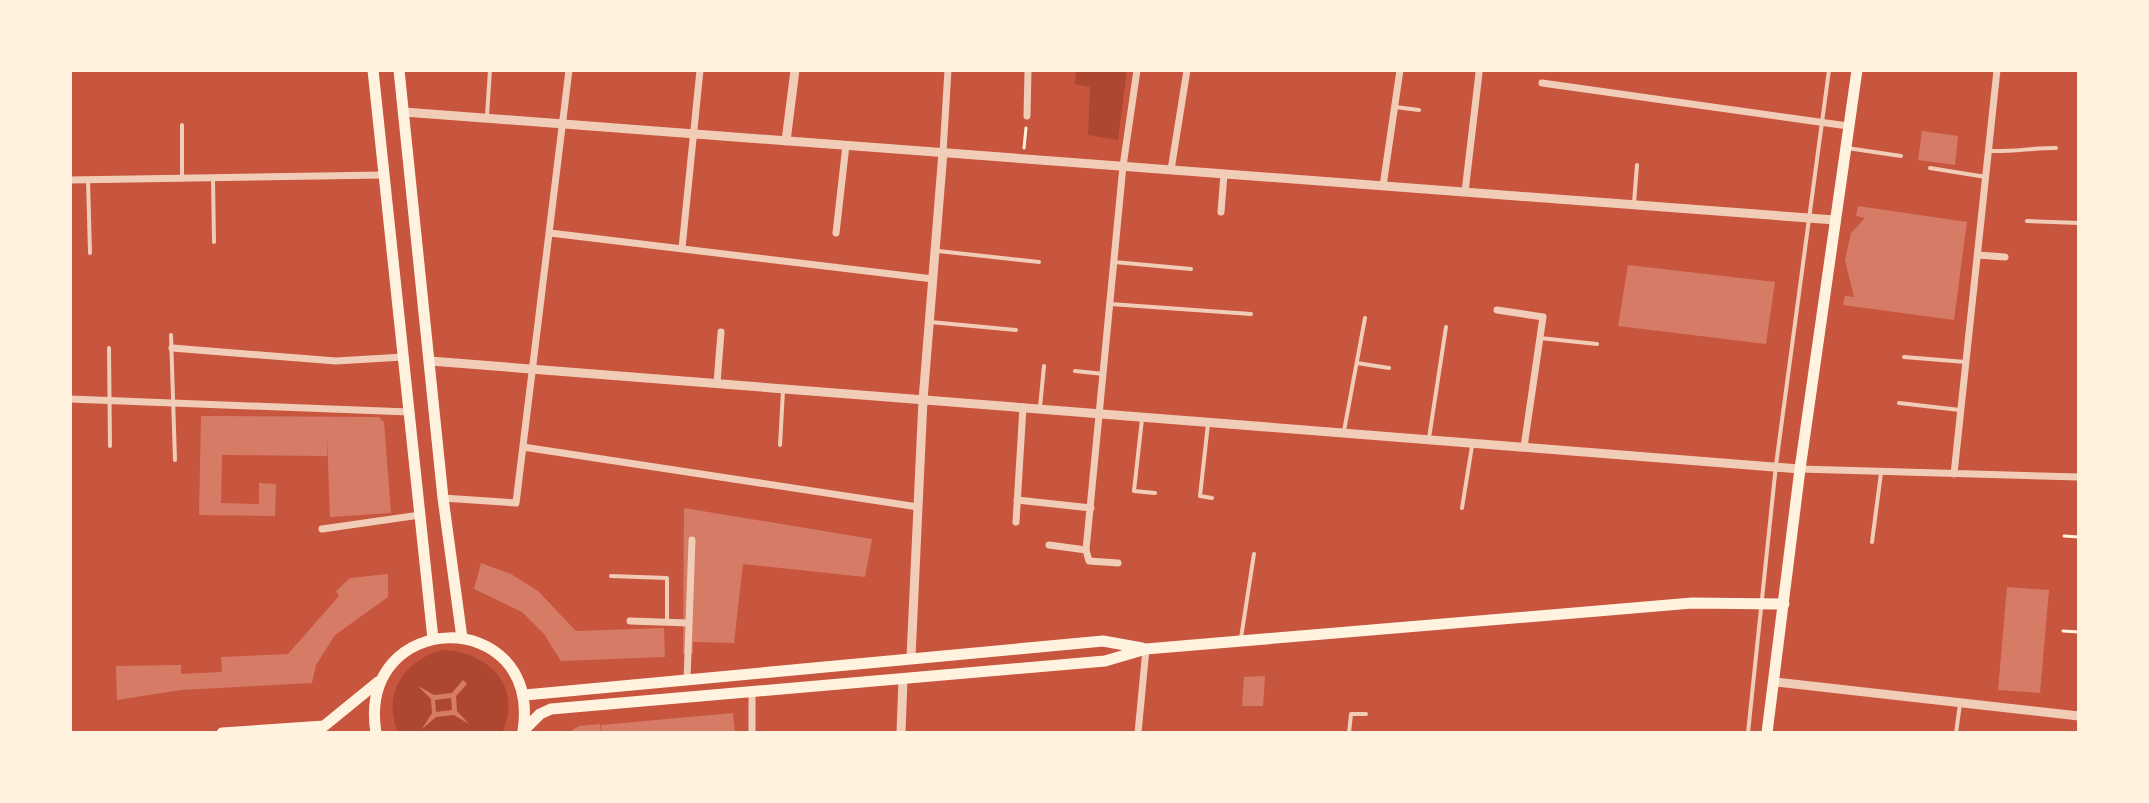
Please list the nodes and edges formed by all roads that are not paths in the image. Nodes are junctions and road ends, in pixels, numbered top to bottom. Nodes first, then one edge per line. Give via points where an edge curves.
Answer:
1 (373, 70) edge
2 (399, 70) edge
3 (490, 70) edge
4 (569, 70) edge
5 (700, 70) edge
6 (795, 70) edge
7 (948, 70) edge
8 (1028, 70) edge
9 (1137, 70) edge
10 (1187, 70) edge
11 (1400, 70) edge
12 (1829, 70) edge
13 (1857, 70) edge
14 (1997, 70) edge
15 (1479, 73) dead end
16 (1542, 83) dead end
17 (1395, 107) junction
18 (1419, 110) dead end
19 (404, 112) junction
20 (1027, 116) road end
21 (487, 118) junction
22 (1822, 122) junction
23 (564, 124) junction
24 (182, 125) dead end
25 (1848, 126) junction
26 (695, 134) junction
27 (786, 141) junction
28 (846, 145) junction
29 (1845, 148) junction
30 (2056, 148) dead end
31 (1989, 151) junction
32 (943, 152) junction
33 (1901, 156) dead end
34 (1637, 165) dead end
35 (1123, 166) junction
36 (1930, 168) dead end
37 (1171, 170) junction
38 (1224, 174) junction
39 (383, 175) junction
40 (1986, 177) junction
41 (213, 178) junction
42 (182, 179) junction
43 (70, 180) edge
44 (88, 180) junction
45 (1383, 186) junction
46 (1465, 192) junction
47 (1633, 205) junction
48 (1221, 212) dead end
49 (1808, 218) junction
50 (1835, 220) junction
51 (2027, 221) dead end
52 (2079, 223) edge
53 (550, 233) junction
54 (836, 233) dead end
55 (214, 242) dead end
56 (682, 248) junction
57 (935, 250) junction
58 (90, 253) dead end
59 (1978, 255) junction
60 (2005, 257) dead end
61 (1039, 262) dead end
62 (1114, 262) junction
63 (1191, 269) dead end
64 (933, 279) junction
65 (1110, 304) junction
66 (1497, 310) dead end
67 (1251, 314) dead end
68 (1365, 318) dead end
69 (929, 321) junction
70 (1446, 327) dead end
71 (1016, 330) dead end
72 (721, 332) dead end
73 (171, 335) dead end
74 (1540, 338) junction
75 (1597, 344) dead end
76 (109, 348) dead end
77 (172, 348) junction
78 (403, 357) junction
79 (1904, 357) dead end
80 (430, 361) junction
81 (1966, 362) junction
82 (1357, 363) junction
83 (1044, 366) dead end
84 (1389, 368) dead end
85 (532, 369) junction
86 (1075, 371) dead end
87 (1104, 374) junction
88 (717, 383) junction
89 (784, 389) junction
90 (70, 399) edge
91 (923, 400) junction
92 (110, 401) junction
93 (175, 403) junction
94 (1899, 403) dead end
95 (1023, 407) junction
96 (1040, 409) junction
97 (1961, 410) junction
98 (409, 412) junction
99 (1100, 414) junction
100 (1142, 417) junction
101 (1208, 422) junction
102 (1344, 433) junction
103 (1429, 440) junction
104 (1473, 443) junction
105 (780, 445) dead end
106 (110, 446) dead end
107 (523, 447) junction
108 (1524, 447) junction
109 (175, 460) dead end
110 (1776, 465) junction
111 (1800, 469) junction
112 (1881, 472) junction
113 (1954, 474) junction
114 (2079, 477) edge
115 (1155, 493) dead end
116 (443, 498) junction
117 (1212, 498) dead end
118 (1017, 500) junction
119 (918, 507) junction
120 (1091, 508) junction
121 (1462, 508) dead end
122 (420, 515) junction
123 (1016, 522) dead end
124 (322, 529) dead end
125 (692, 540) dead end
126 (1872, 542) dead end
127 (1049, 545) dead end
128 (1086, 550) junction
129 (1254, 554) dead end
130 (1118, 563) dead end
131 (611, 576) dead end
132 (1763, 602) junction
133 (1784, 604) junction
134 (630, 621) dead end
135 (667, 622) junction
136 (689, 623) junction
137 (462, 638) junction
138 (433, 639) junction
139 (1240, 643) junction
140 (1146, 649) junction
141 (911, 657) junction
142 (903, 679) junction
143 (687, 681) junction
144 (379, 682) junction
145 (1775, 682) junction
146 (752, 693) junction
147 (525, 695) junction
148 (1960, 703) junction
149 (1366, 714) dead end
150 (2079, 716) edge
151 (329, 729) edge
152 (523, 732) edge
153 (222, 733) edge
154 (376, 733) edge
155 (752, 733) edge
156 (901, 733) edge
157 (1138, 733) edge
158 (1349, 733) edge
159 (1748, 733) edge
160 (1767, 733) edge
161 (1956, 733) edge

1 - 39 main road
2 - 19 main road
3 - 21 lane
4 - 23 street
5 - 26 street
6 - 27 street
7 - 32 street
8 - 20 street
9 - 35 street
10 - 37 street
11 - 17 street
12 - 22 lane
13 - 25 main road
14 - 31 street
15 - 46 street
16 - 22 street
17 - 18 lane
17 - 45 street
19 - 21 street
19 - 80 main road
21 - 23 street
22 - 25 street
22 - 49 lane
23 - 26 street
23 - 53 street
24 - 42 lane
25 - 29 main road
26 - 27 street
26 - 56 street
27 - 28 street
28 - 32 street
28 - 54 street
29 - 33 lane
29 - 50 main road
30 - 31 lane
31 - 40 street
32 - 35 street
32 - 57 street
34 - 47 lane
35 - 37 street
35 - 62 street
36 - 40 lane
37 - 38 street
38 - 45 street
38 - 48 street
39 - 41 street
39 - 78 main road
40 - 59 street
41 - 42 street
41 - 55 lane
42 - 44 street
43 - 44 street
44 - 58 lane
45 - 46 street
46 - 47 street
47 - 49 street
49 - 50 street
49 - 110 lane
50 - 111 main road
51 - 52 lane
53 - 56 street
53 - 85 street
56 - 64 street
57 - 61 lane
57 - 64 street
59 - 60 street
59 - 81 street
62 - 63 lane
62 - 65 street
64 - 69 street
65 - 67 lane
65 - 87 street
66 - 74 street via 1543,317
68 - 82 lane
69 - 71 lane
69 - 91 street
70 - 103 lane
72 - 88 street
73 - 77 lane
74 - 75 lane
74 - 108 street
76 - 92 lane
77 - 78 street via 336,361
77 - 93 lane
78 - 98 main road
79 - 81 lane
80 - 85 street
80 - 116 main road
81 - 97 street
82 - 84 lane
82 - 102 lane
83 - 96 lane
85 - 88 street
85 - 107 street
86 - 87 lane
87 - 99 street
88 - 89 street
89 - 91 street
89 - 105 lane
90 - 92 street
91 - 95 street
91 - 119 street
92 - 93 street
92 - 106 lane
93 - 98 street
93 - 109 lane
94 - 97 lane
95 - 96 street
95 - 118 street
96 - 99 street
97 - 113 street
98 - 122 main road
99 - 100 street
99 - 120 street
100 - 101 street
100 - 115 lane via 1134,491
101 - 102 street
101 - 117 lane via 1200,496
102 - 103 street
103 - 104 street
104 - 108 street
104 - 121 lane
107 - 116 street via 516,503
107 - 119 street
108 - 110 street
110 - 111 street
110 - 132 lane
111 - 112 street
111 - 133 main road
112 - 113 street
112 - 126 lane
113 - 114 street
116 - 137 main road
118 - 120 street
118 - 123 street
119 - 141 street
120 - 128 street
122 - 124 street
122 - 138 main road
125 - 136 street
127 - 128 street
128 - 130 street via 1089,561
129 - 139 lane
131 - 135 lane via 667,578
132 - 133 main road
132 - 139 main road via 1692,603
132 - 159 lane
133 - 145 main road
134 - 135 street
135 - 136 street
136 - 143 street
137 - 138 main road
137 - 147 main road via 508,662
138 - 144 main road via 409,647
139 - 140 main road
140 - 141 main road via 1103,641
140 - 142 main road via 1105,661
140 - 157 street
141 - 143 main road
142 - 146 main road
142 - 156 street
143 - 147 main road
144 - 151 main road
144 - 154 main road via 373,709
145 - 148 street
145 - 160 main road
146 - 152 main road via 551,709
146 - 155 street
147 - 152 main road
148 - 150 street
148 - 161 lane
149 - 158 lane via 1351,714
151 - 153 main road

